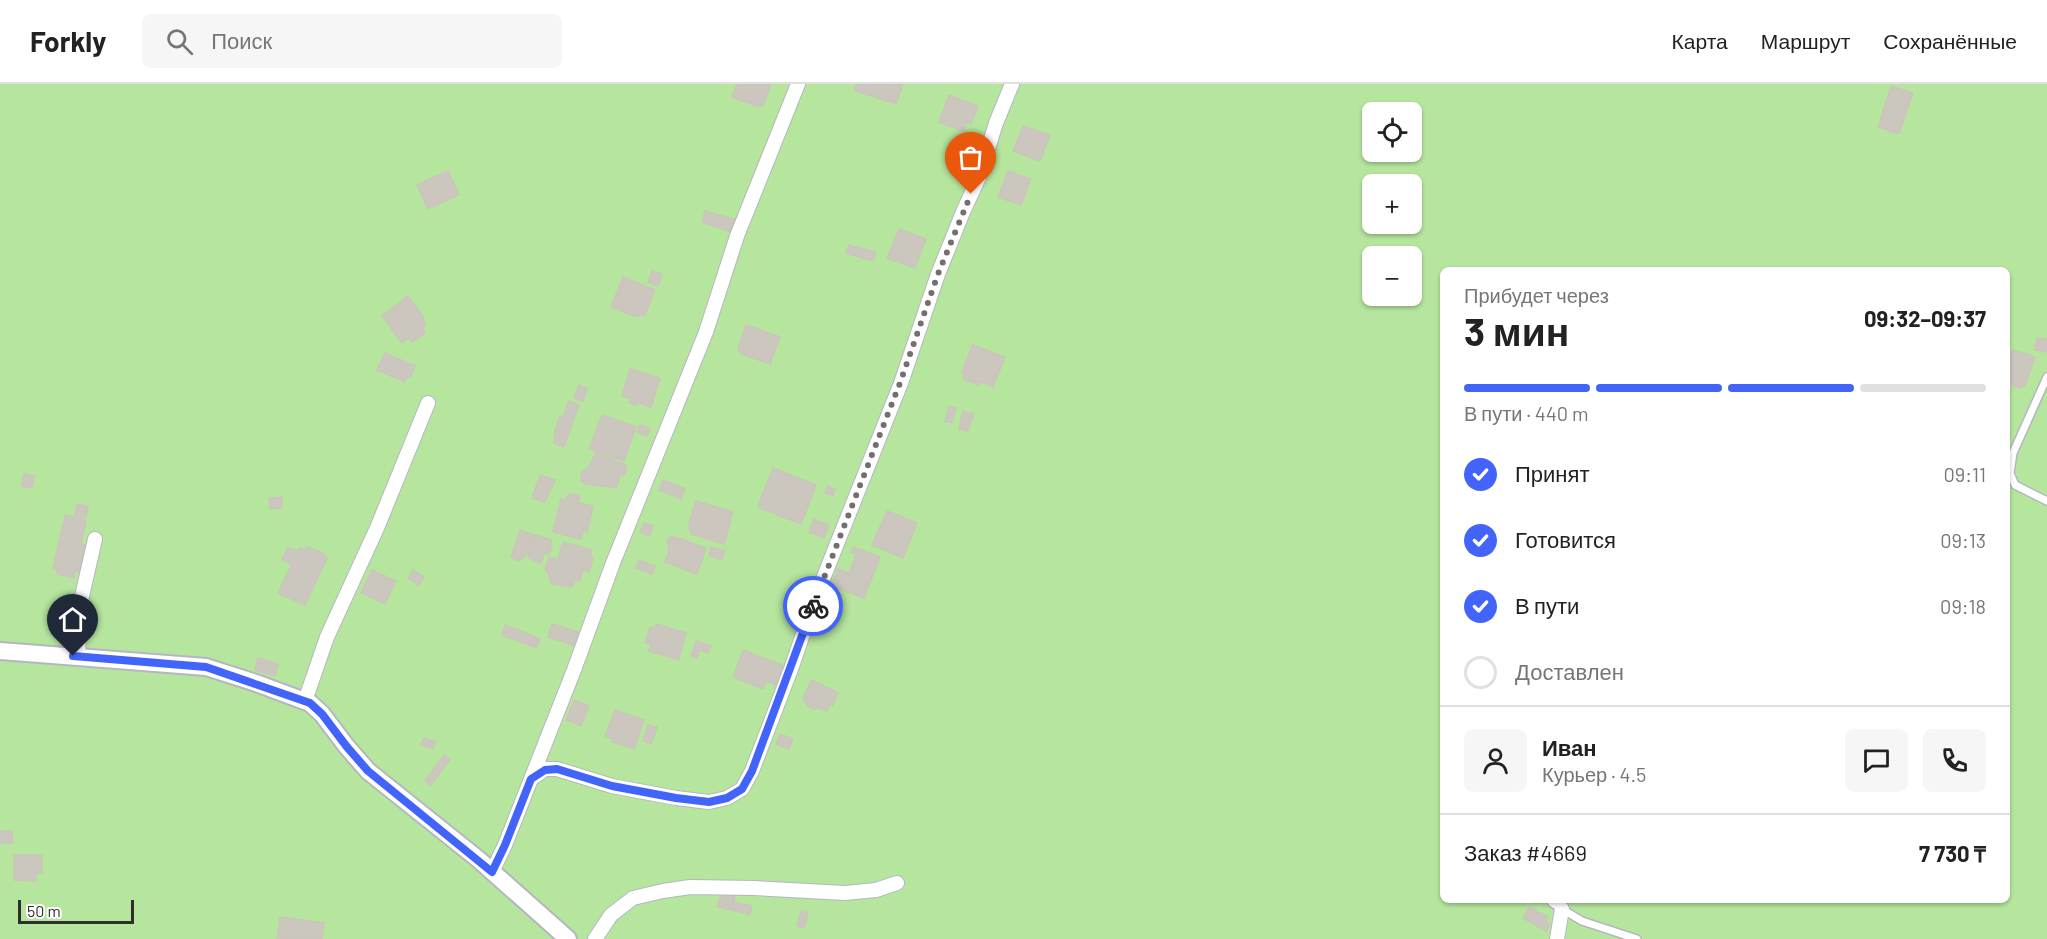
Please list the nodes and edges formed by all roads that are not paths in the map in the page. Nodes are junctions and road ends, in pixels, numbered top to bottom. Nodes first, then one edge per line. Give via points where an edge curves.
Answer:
1 (798, 84) edge
2 (1012, 84) edge
3 (2047, 377) edge
4 (428, 403) dead end
5 (2047, 501) edge
6 (95, 539) dead end
7 (0, 651) edge
8 (78, 656) junction
9 (305, 701) junction
10 (531, 779) junction
11 (492, 872) junction
12 (897, 883) dead end
13 (1554, 903) edge
14 (1562, 909) junction
15 (568, 939) edge
16 (595, 939) edge
17 (1557, 939) edge
18 (1637, 939) edge

1 - 10 street via 737,236 706,332
2 - 10 street via 980,177 959,222 742,789 709,802 612,786 557,769 545,770
3 - 5 lane via 2013,453 2010,473 2015,485
4 - 9 street via 327,637
6 - 8 street via 80,605
7 - 8 street
8 - 9 street via 206,667
9 - 11 street via 322,714 368,771
10 - 11 street
11 - 15 street
12 - 16 street via 845,893 690,887 663,891 633,898 611,915
13 - 14 lane
14 - 17 street
14 - 18 lane via 1582,921

